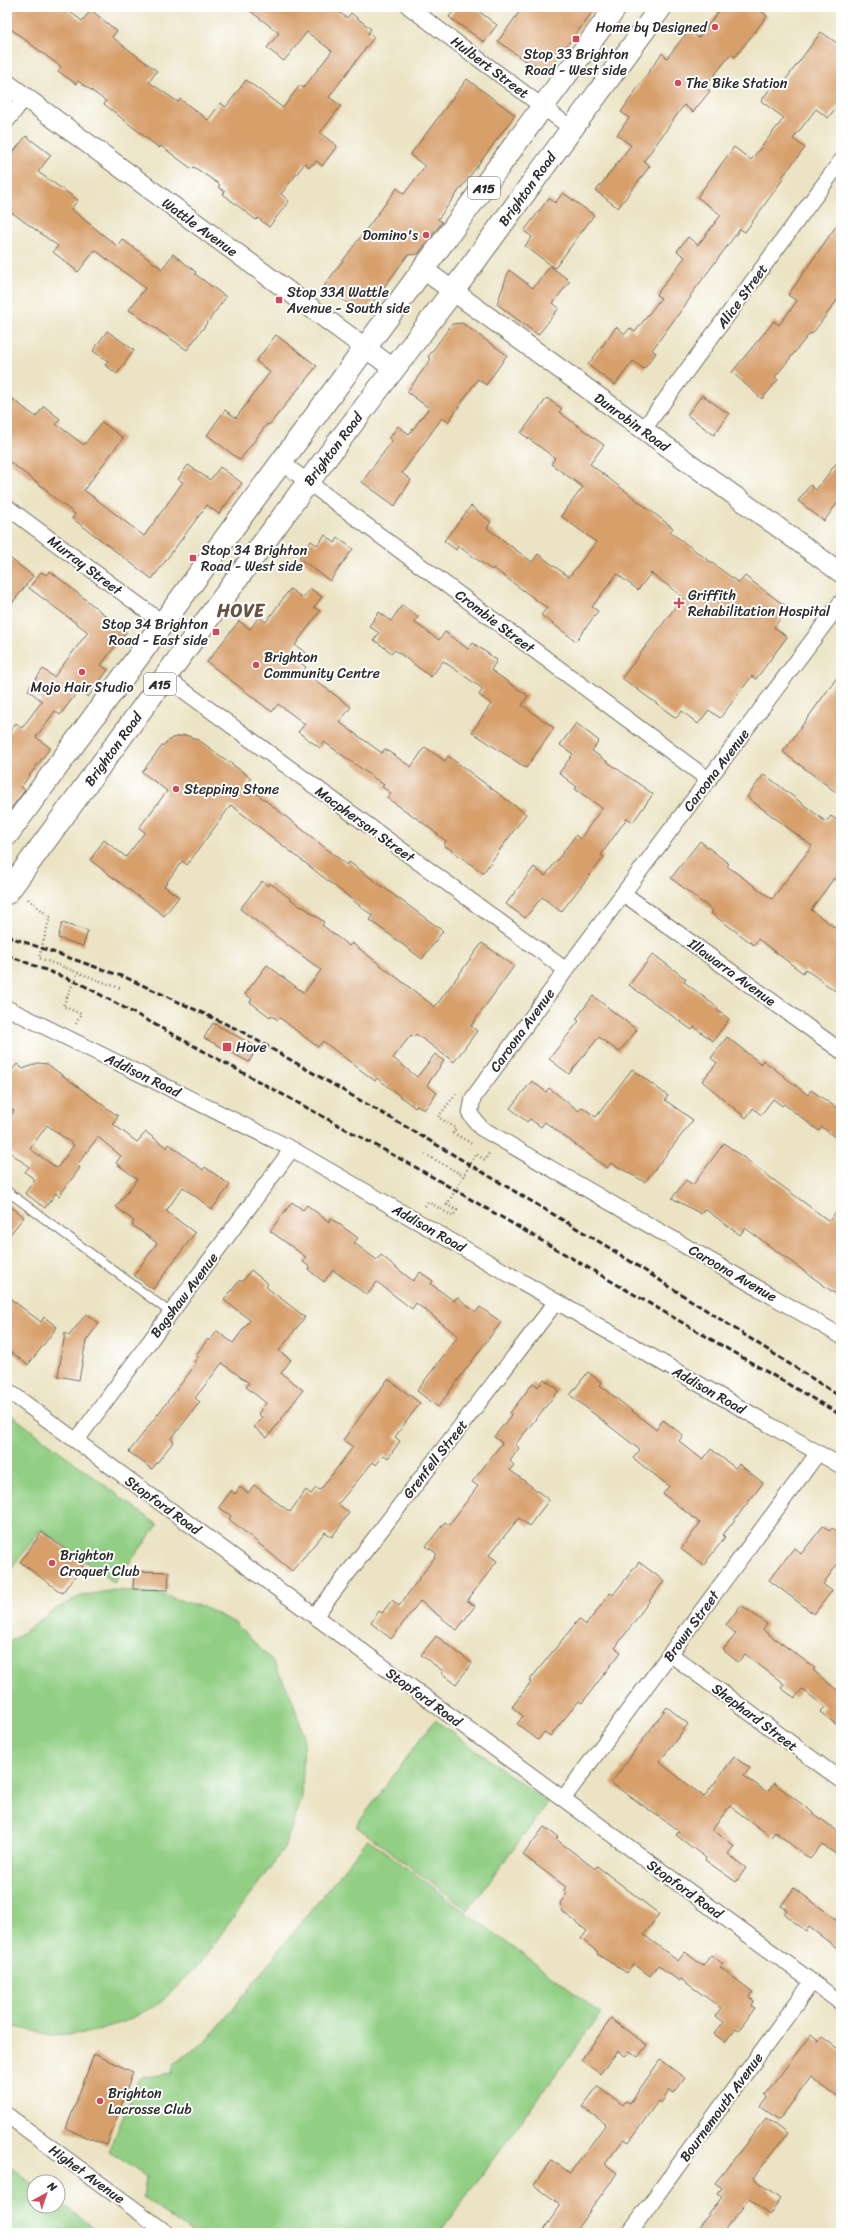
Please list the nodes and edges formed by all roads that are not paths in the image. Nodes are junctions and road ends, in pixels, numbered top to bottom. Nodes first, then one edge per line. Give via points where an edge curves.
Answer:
1 (408, 7) edge
2 (616, 7) edge
3 (662, 7) edge
4 (7, 84) edge
5 (25, 98) junction
6 (544, 107) junction
7 (7, 121) edge
8 (571, 128) junction
9 (841, 161) edge
10 (424, 270) junction
11 (453, 291) junction
12 (366, 349) junction
13 (394, 369) junction
14 (643, 430) junction
15 (281, 462) junction
16 (308, 482) junction
17 (7, 507) edge
18 (841, 573) edge
19 (841, 602) edge
20 (163, 624) junction
21 (165, 677) junction
22 (709, 780) junction
23 (7, 835) edge
24 (8, 889) edge
25 (624, 894) junction
26 (566, 970) junction
27 (7, 1008) edge
28 (841, 1051) edge
29 (292, 1149) junction
30 (7, 1191) edge
31 (556, 1302) junction
32 (171, 1313) junction
33 (841, 1336) edge
34 (7, 1390) edge
35 (76, 1441) junction
36 (818, 1453) junction
37 (841, 1466) edge
38 (314, 1616) junction
39 (670, 1654) junction
40 (841, 1780) edge
41 (563, 1799) junction
42 (812, 1982) junction
43 (841, 2003) edge
44 (7, 2115) edge
45 (167, 2233) edge
46 (629, 2233) edge

1 - 6 street, Hulbert Street
2 - 6 main road, A15
3 - 8 main road, Brighton Road / A15
4 - 5 street, Wattle Avenue
5 - 7 street
5 - 12 street, Wattle Avenue
6 - 8 street, Hulbert Street
6 - 10 main road, A15
8 - 11 main road, Brighton Road / A15
9 - 14 street, Alice Street
10 - 11 street, Dunrobin Road
10 - 12 main road, A15
11 - 13 main road, Brighton Road / A15
11 - 14 street, Dunrobin Road
12 - 13 street, Wattle Avenue
12 - 15 main road, A15
13 - 16 main road, Brighton Road / A15
14 - 18 street, Dunrobin Road
15 - 16 street, Crombie Street
15 - 20 main road, A15
16 - 21 main road, Brighton Road / A15
16 - 22 street, Crombie Street
17 - 20 street, Murray Street
19 - 22 street, Caroona Avenue
20 - 23 main road, A15
21 - 24 main road, Brighton Road / A15
21 - 26 street, Macpherson Street
22 - 25 street, Caroona Avenue
25 - 26 street, Caroona Avenue
25 - 28 street, Illawarra Avenue
26 - 33 street, Caroona Avenue via 473,1098 470,1114 481,1128
27 - 29 street, Addison Road
29 - 31 street, Addison Road
29 - 32 street, Bagshaw Avenue
30 - 32 lane
31 - 36 street, Addison Road
31 - 38 street, Grenfell Street
32 - 35 street, Bagshaw Avenue
34 - 35 street, Stopford Road
35 - 38 street, Stopford Road
36 - 37 street, Addison Road
36 - 39 street, Brown Street
38 - 41 street, Stopford Road
39 - 40 street, Shephard Street
39 - 41 street, Brown Street
41 - 42 street, Stopford Road
42 - 43 street, Stopford Road
42 - 46 street, Bournemouth Avenue
44 - 45 street, Highet Avenue

